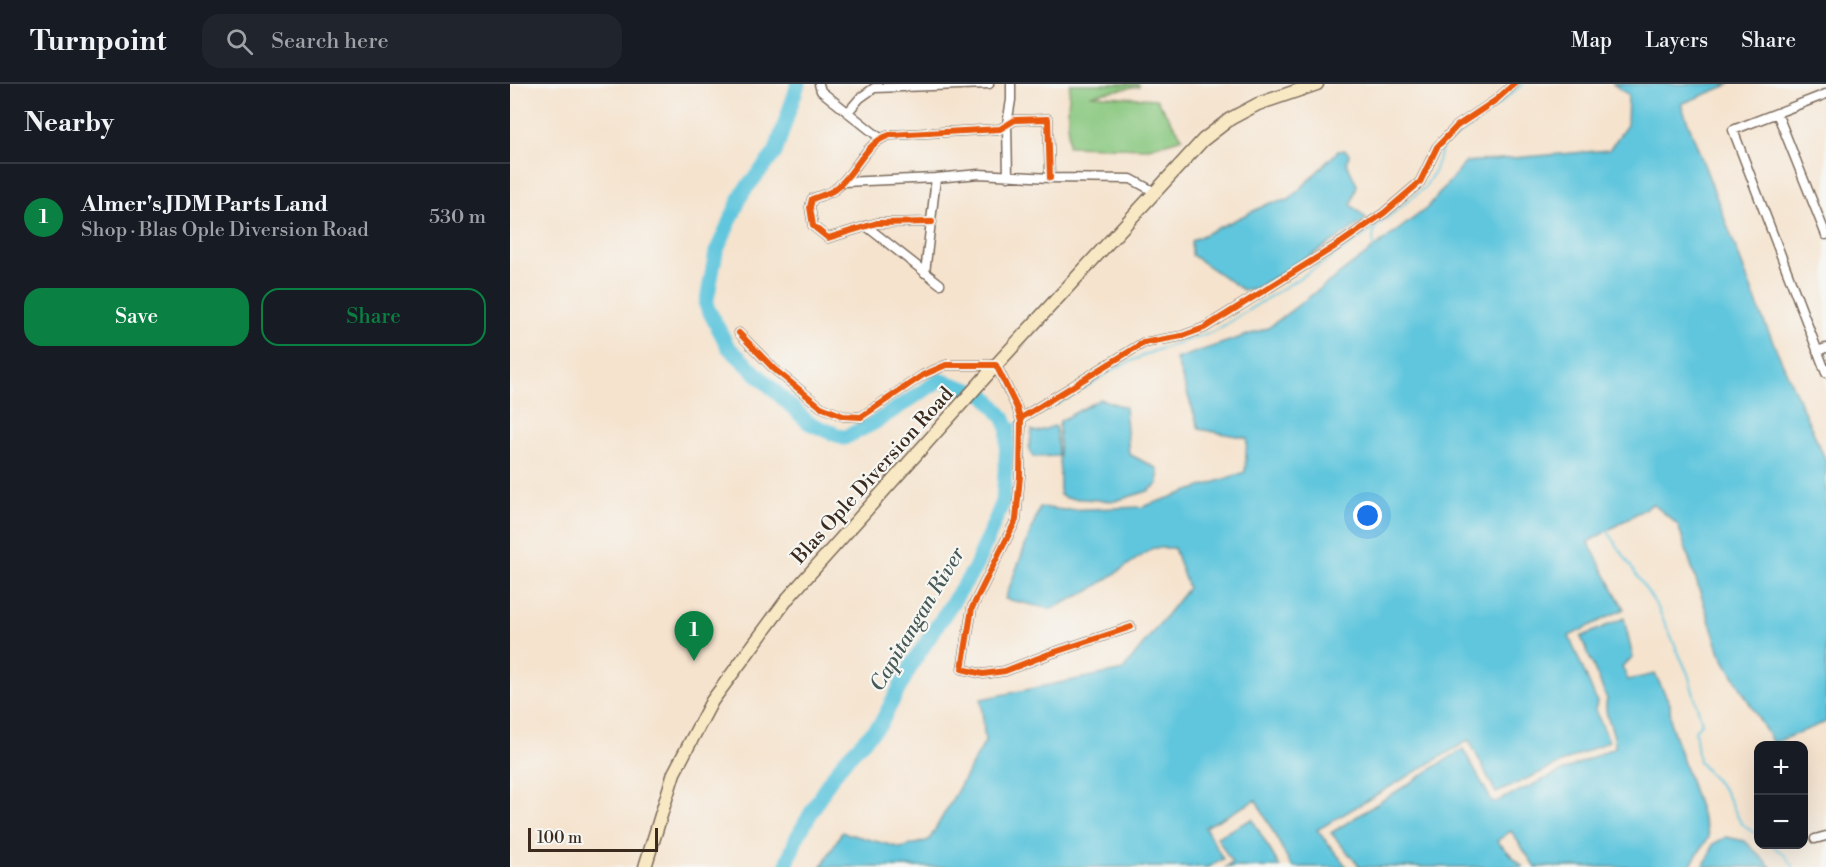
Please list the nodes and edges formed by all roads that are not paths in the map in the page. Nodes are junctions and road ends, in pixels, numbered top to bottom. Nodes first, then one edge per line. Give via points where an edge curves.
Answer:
1 (819, 84) edge
2 (989, 84) edge
3 (1011, 84) edge
4 (1317, 84) edge
5 (1514, 84) edge
6 (874, 86) edge
7 (915, 86) edge
8 (1826, 94) edge
9 (848, 112) junction
10 (1777, 113) junction
11 (1007, 124) junction
12 (880, 138) junction
13 (1008, 177) junction
14 (936, 178) junction
15 (1050, 178) junction
16 (843, 182) junction
17 (1155, 192) junction
18 (932, 222) junction
19 (866, 226) junction
20 (1826, 234) edge
21 (925, 273) junction
22 (940, 284) dead end
23 (739, 333) dead end
24 (1822, 350) edge
25 (994, 368) junction
26 (1826, 373) edge
27 (1021, 419) junction
28 (1131, 627) dead end
29 (1826, 836) edge
30 (1815, 839) dead end
31 (645, 867) edge

1 - 9 street via 821,91
2 - 7 street
3 - 11 street
4 - 17 main road, Blas Ople Diversion Road via 1258,104 1230,120 1203,140
5 - 27 street via 1457,126 1437,147 1420,182 1342,242 1204,328 1143,343
6 - 7 street
6 - 9 street
8 - 10 street
9 - 12 street
10 - 20 street
10 - 24 street via 1733,130
11 - 12 street via 1000,129
11 - 13 street
11 - 15 street via 1015,120 1048,119
12 - 16 street
13 - 14 street via 979,174
13 - 15 street
14 - 16 street
14 - 18 street
15 - 17 street via 1131,178
16 - 19 street via 832,192 812,199 813,226 828,238
17 - 25 main road, Blas Ople Diversion Road
18 - 19 street
18 - 21 street
19 - 21 street
21 - 22 street
23 - 25 street via 774,369 821,407 843,416 861,417 923,375 946,365
24 - 26 street
25 - 27 street
25 - 31 main road, Blas Ople Diversion Road via 788,598 712,701 674,773
27 - 28 street via 1016,520 972,609 962,669 983,674 1005,671
29 - 30 street

